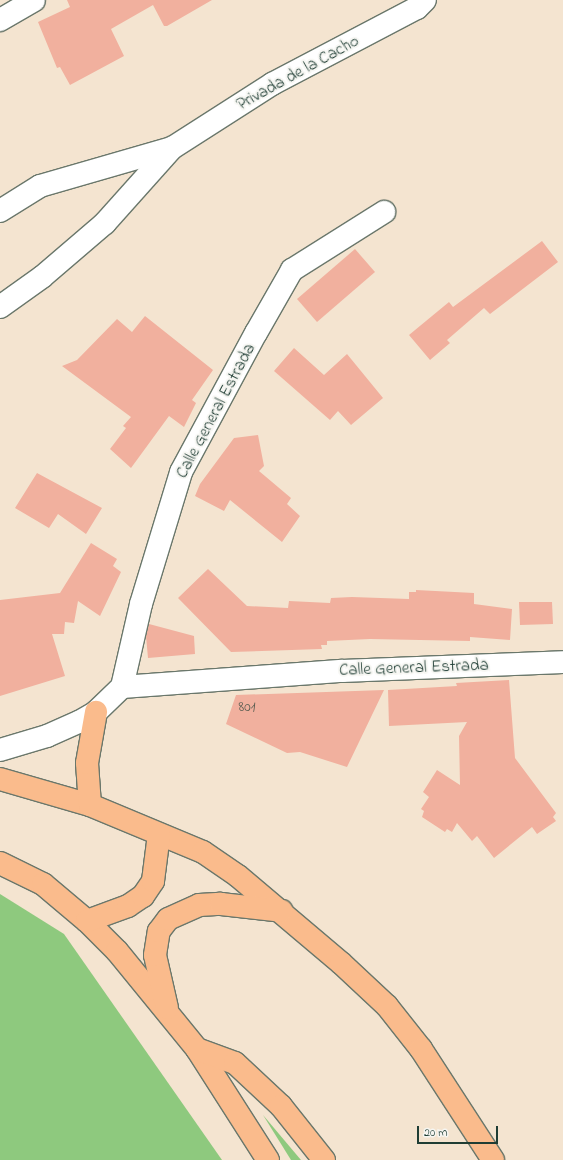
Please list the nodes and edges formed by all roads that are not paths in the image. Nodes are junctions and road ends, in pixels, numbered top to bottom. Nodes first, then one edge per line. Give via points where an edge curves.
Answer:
1 (34, 0) edge
2 (425, 0) edge
3 (0, 20) edge
4 (172, 148) junction
5 (0, 211) edge
6 (384, 212) dead end
7 (0, 307) edge
8 (563, 662) edge
9 (122, 687) junction
10 (96, 712) junction
11 (0, 750) edge
12 (0, 779) edge
13 (90, 805) junction
14 (159, 834) junction
15 (0, 863) edge
16 (282, 911) junction
17 (87, 921) junction
18 (168, 1014) junction
19 (197, 1049) junction
20 (477, 1137) junction
21 (268, 1160) edge
22 (324, 1160) edge
23 (493, 1160) edge
24 (506, 1160) edge

1 - 3 street
2 - 4 street, Privada de la Cacho via 417,8 272,84
4 - 5 street, Privada de la Cacho via 40,186
4 - 7 street, Privada de la Cacho via 105,223 42,277
6 - 9 street, Calle General Estrada via 292,270 256,333 181,472 140,604
8 - 9 street, Calle General Estrada via 342,671
9 - 10 street
10 - 11 street via 47,736
10 - 13 main road via 87,763
12 - 13 main road
13 - 14 main road
14 - 16 main road via 203,852
14 - 17 main road via 153,881 143,896 128,906
15 - 17 main road via 43,884
16 - 18 main road via 222,904 199,905 168,919 159,931 155,955
16 - 20 main road via 387,1006 421,1049
17 - 18 main road via 131,967
18 - 19 main road
19 - 21 main road
19 - 22 main road via 235,1063 281,1106
20 - 23 main road
20 - 24 main road

